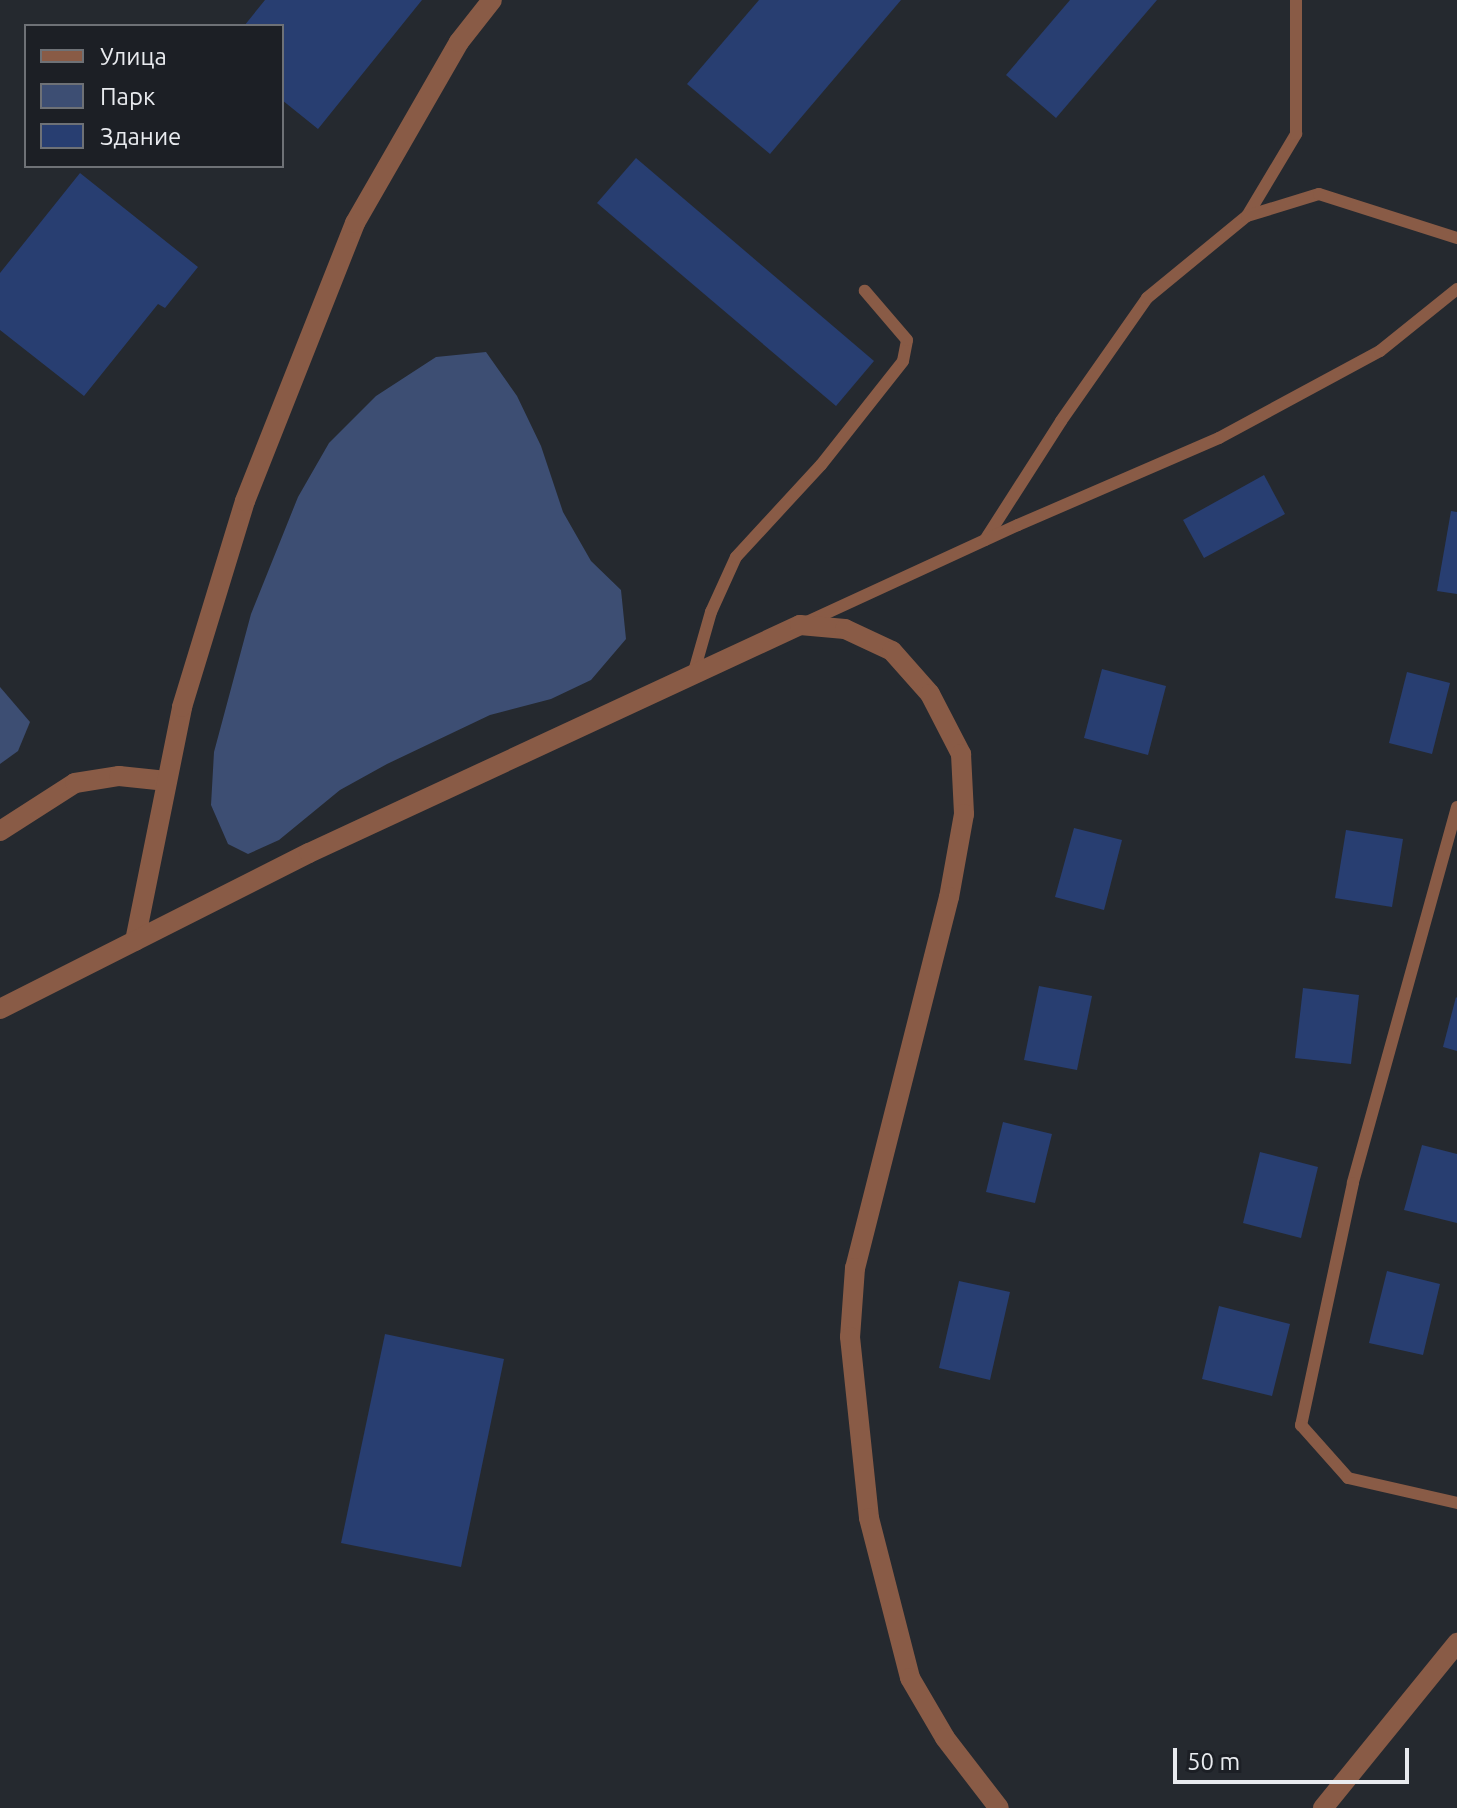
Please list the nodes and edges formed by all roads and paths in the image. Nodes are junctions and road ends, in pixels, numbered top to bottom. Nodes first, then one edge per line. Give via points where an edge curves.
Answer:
1 (492, 0) edge
2 (1296, 0) edge
3 (1247, 216) junction
4 (1457, 238) edge
5 (1457, 289) edge
6 (865, 291) dead end
7 (985, 540) junction
8 (800, 625) junction
9 (693, 675) junction
10 (167, 781) junction
11 (1457, 807) edge
12 (0, 831) edge
13 (135, 941) junction
14 (0, 1009) edge
15 (1457, 1503) edge
16 (1457, 1643) edge
17 (999, 1808) edge
18 (1323, 1808) edge

1 - 10 street via 459,42 355,223 245,501 182,707
2 - 3 lane via 1296,134
3 - 4 lane via 1319,194
3 - 7 lane via 1147,298
5 - 7 lane via 1380,351 1219,438
6 - 9 lane via 907,340 903,361 821,465 736,557 711,612
7 - 8 lane
8 - 9 street
8 - 17 street via 845,629 892,651 930,694 961,754 964,814 949,897 855,1268 850,1337 869,1518 910,1678 945,1738
9 - 13 street via 309,853
10 - 12 street via 119,776 75,783
10 - 13 street
11 - 15 lane via 1353,1183 1301,1425 1348,1478
13 - 14 street
16 - 18 street

